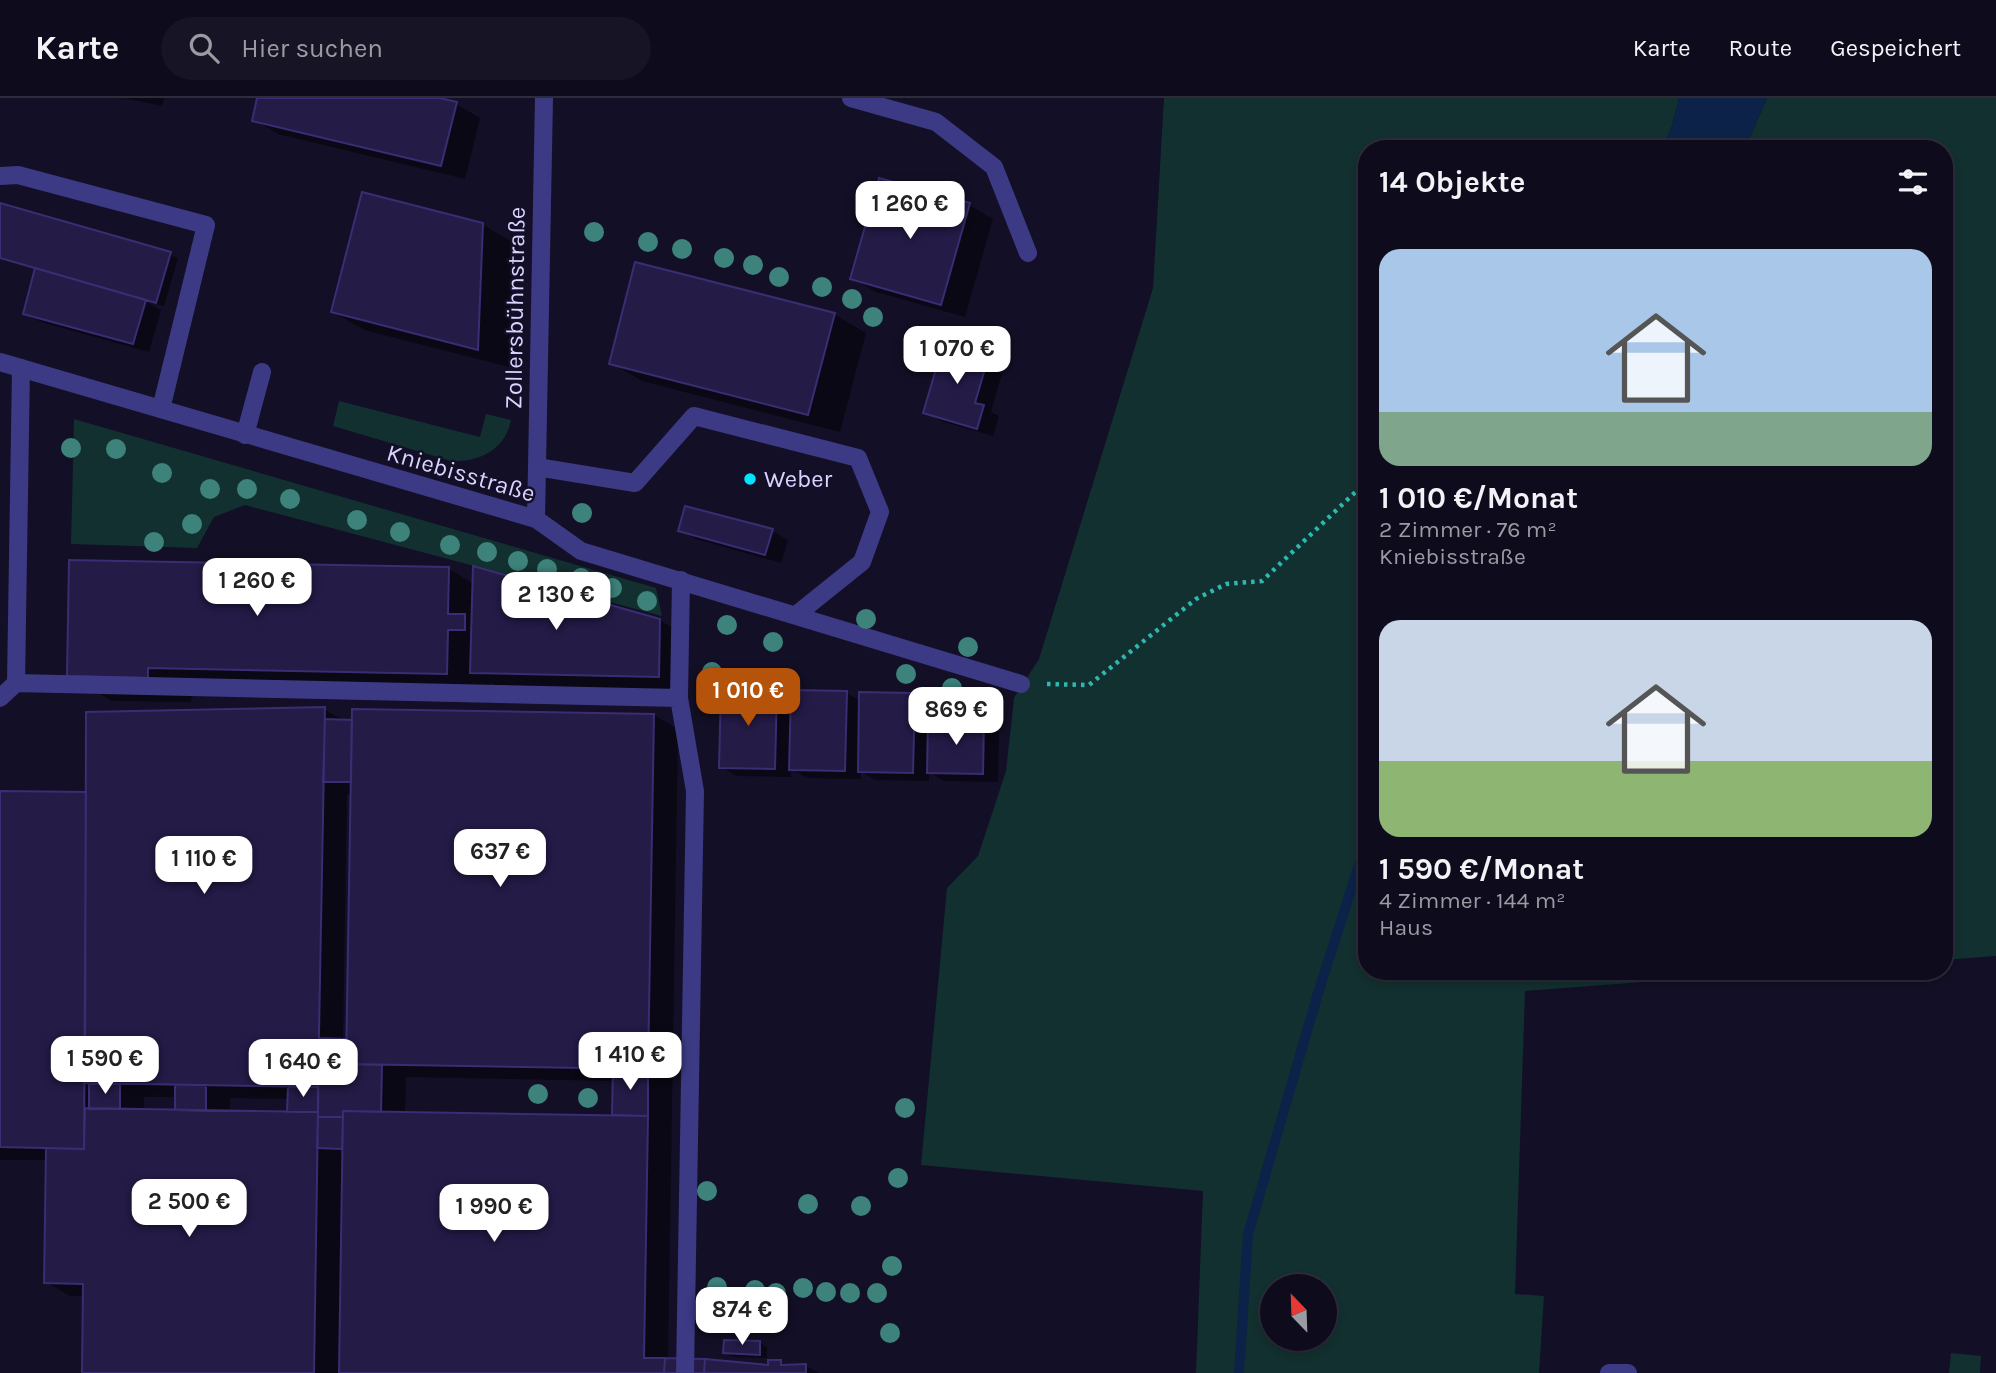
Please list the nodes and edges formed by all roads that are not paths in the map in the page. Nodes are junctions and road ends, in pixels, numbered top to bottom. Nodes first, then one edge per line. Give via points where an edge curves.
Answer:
1 (544, 98) edge
2 (851, 98) edge
3 (0, 176) edge
4 (1028, 253) dead end
5 (0, 362) edge
6 (21, 368) junction
7 (262, 372) dead end
8 (161, 409) junction
9 (245, 435) junction
10 (537, 467) junction
11 (536, 519) junction
12 (681, 580) junction
13 (796, 615) junction
14 (16, 683) junction
15 (1021, 684) road end
16 (0, 698) edge
17 (679, 698) junction
18 (685, 1373) edge
19 (1609, 1373) edge
20 (1628, 1373) edge

1 - 10 street, Zollersbühnstraße
2 - 4 street via 936,122 995,167
3 - 8 street via 18,175 206,225
5 - 6 street, Kniebisstraße
6 - 8 street, Kniebisstraße
6 - 14 street
7 - 9 street
8 - 9 street, Kniebisstraße
9 - 11 street, Kniebisstraße
10 - 11 street, Zollersbühnstraße
10 - 13 street via 635,483 694,416 858,458 880,512 862,562
11 - 12 street, Kniebisstraße via 582,551
12 - 13 street, Kniebisstraße
12 - 17 street
13 - 15 street, Kniebisstraße
14 - 16 street
14 - 17 street
17 - 18 street via 695,791
19 - 20 street

